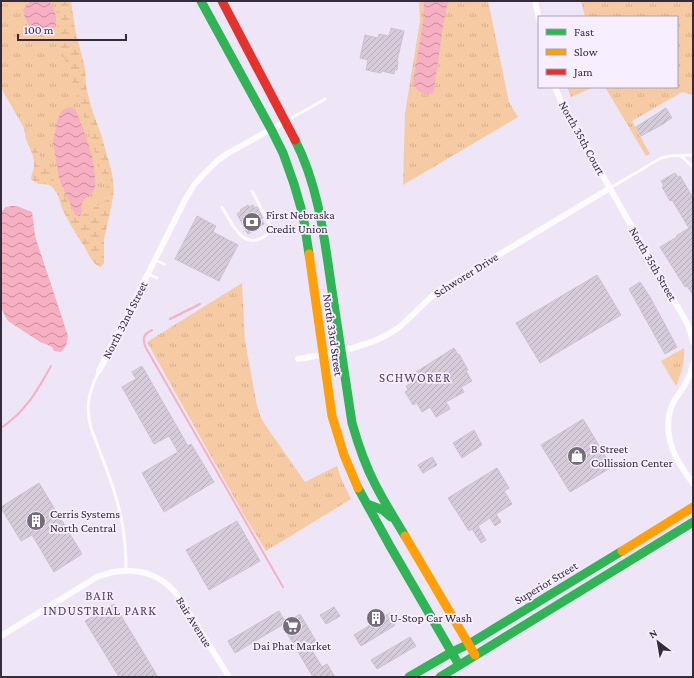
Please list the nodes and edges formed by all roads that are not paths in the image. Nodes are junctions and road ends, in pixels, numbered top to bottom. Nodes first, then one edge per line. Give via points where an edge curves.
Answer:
1 (201, 1) edge
2 (222, 1) edge
3 (535, 1) edge
4 (538, 16) edge
5 (555, 88) edge
6 (325, 99) dead end
7 (286, 121) junction
8 (271, 130) junction
9 (683, 151) dead end
10 (693, 155) edge
11 (681, 156) junction
12 (693, 167) edge
13 (610, 188) junction
14 (252, 191) dead end
15 (222, 207) dead end
16 (155, 260) junction
17 (164, 264) dead end
18 (148, 274) junction
19 (157, 278) dead end
20 (692, 330) edge
21 (693, 341) edge
22 (342, 350) junction
23 (324, 354) junction
24 (298, 359) dead end
25 (693, 363) edge
26 (99, 371) joint
27 (693, 484) edge
28 (367, 504) junction
29 (693, 506) edge
30 (693, 522) edge
31 (400, 527) junction
32 (126, 571) junction
33 (1, 636) edge
34 (469, 644) junction
35 (452, 652) junction
36 (475, 655) junction
37 (459, 665) junction
38 (228, 677) edge
39 (409, 677) edge
40 (440, 677) edge

1 - 8 main road, North 33rd Street
2 - 7 main road, North 33rd Street
3 - 4 street
5 - 13 street, North 35th Court
6 - 7 lane
7 - 8 street, North 32nd Street
7 - 22 main road, North 33rd Street via 306,165 316,195
8 - 16 street, North 32nd Street via 211,166 194,185
8 - 23 main road, North 33rd Street via 289,168 300,204 312,266
9 - 11 lane
10 - 11 lane
11 - 12 lane
11 - 13 lane via 661,158
13 - 20 street, North 35th Street
13 - 22 street, Schworer Drive via 443,288 393,331 373,341
14 - 15 lane via 270,226 270,232 261,239 252,241 238,234
16 - 17 lane
16 - 18 street, North 32nd Street
18 - 19 lane
18 - 26 street, North 32nd Street
20 - 21 street, North 35th Street
22 - 23 street, Schworer Drive
22 - 31 main road, North 33rd Street via 351,417 360,451 375,484
23 - 24 street, Schworer Drive
23 - 28 main road, North 33rd Street via 332,416 337,434 349,468
25 - 27 street via 687,383 671,409 668,422 672,448
26 - 32 lane, North 32nd Street via 88,399 89,418 122,520
28 - 31 main road via 386,512
28 - 35 main road, North 33rd Street
29 - 34 main road, Superior Street
30 - 36 main road, Superior Street
31 - 34 main road, North 33rd Street
32 - 33 street, Bair Avenue via 115,571 98,577
32 - 38 street, Bair Avenue via 153,576 172,589
34 - 35 main road, Superior Street
34 - 36 main road, North 33rd Street
35 - 37 main road, North 33rd Street
35 - 39 main road, Superior Street
36 - 37 main road, Superior Street
37 - 40 main road, Superior Street

